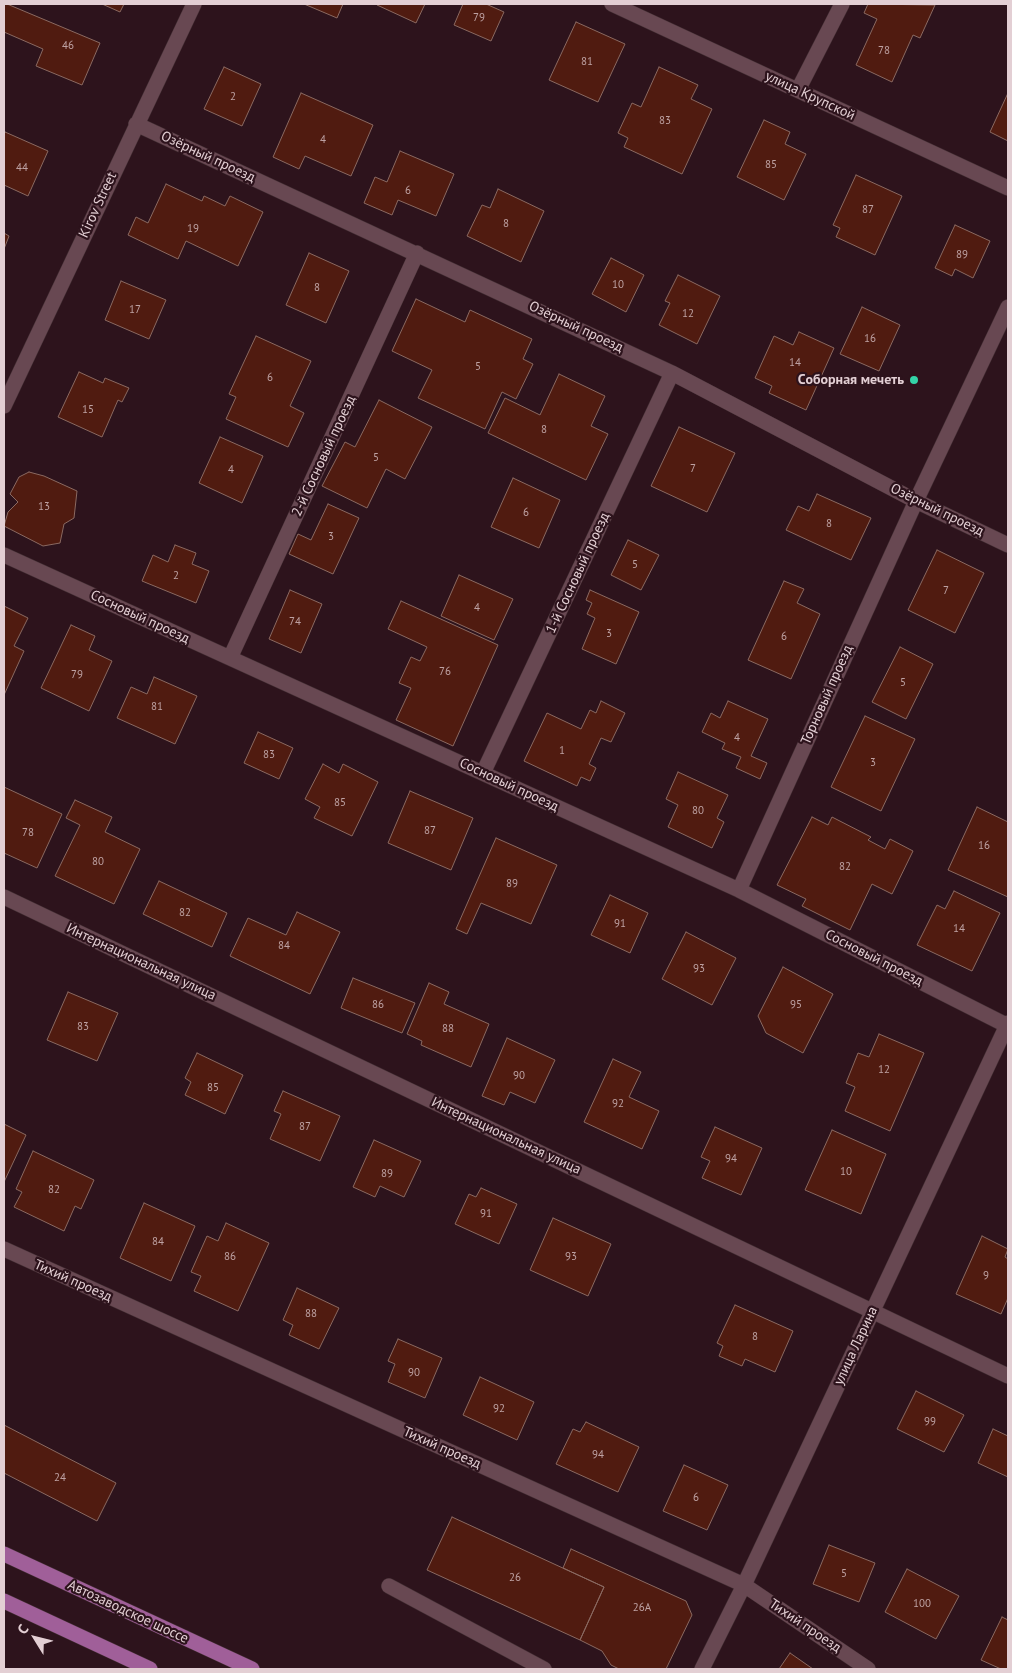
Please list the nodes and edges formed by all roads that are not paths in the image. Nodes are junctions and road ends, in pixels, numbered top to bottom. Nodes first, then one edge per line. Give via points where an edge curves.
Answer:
1 (194, 4) edge
2 (612, 4) edge
3 (842, 4) edge
4 (798, 90) junction
5 (136, 124) junction
6 (1008, 188) edge
7 (417, 253) junction
8 (1008, 307) edge
9 (672, 373) junction
10 (4, 406) edge
11 (916, 501) junction
12 (1008, 545) edge
13 (4, 555) edge
14 (230, 658) junction
15 (483, 773) junction
16 (739, 890) junction
17 (4, 897) edge
18 (1008, 1025) edge
19 (4, 1249) edge
20 (873, 1311) junction
21 (1008, 1376) edge
22 (4, 1554) edge
23 (744, 1585) junction
24 (389, 1586) dead end
25 (4, 1602) edge
26 (150, 1669) edge
27 (252, 1669) edge
28 (544, 1669) edge
29 (702, 1669) edge
30 (868, 1669) edge

1 - 5 street, Kirov Street
2 - 4 street, улица Крупской
3 - 4 street
4 - 6 street, улица Крупской
5 - 7 street, Озёрный проезд
5 - 10 street, Kirov Street
7 - 9 street, Озёрный проезд
7 - 14 street, 2-й Сосновый проезд
8 - 11 street, Торновый проезд
9 - 11 street, Озёрный проезд
9 - 15 street, 1-й Сосновый проезд
11 - 12 street, Озёрный проезд
11 - 16 street, Торновый проезд
13 - 14 street, Сосновый проезд
14 - 15 street, Сосновый проезд
15 - 16 street, Сосновый проезд
16 - 18 street, Сосновый проезд
17 - 20 street, Интернациональная улица
18 - 20 street, улица Ларина
19 - 23 street, Тихий проезд
20 - 21 street, Интернациональная улица
20 - 23 street, улица Ларина
22 - 27 main road, Автозаводское шоссе
23 - 29 street, улица Ларина
23 - 30 street, Тихий проезд
24 - 28 street
25 - 26 main road

